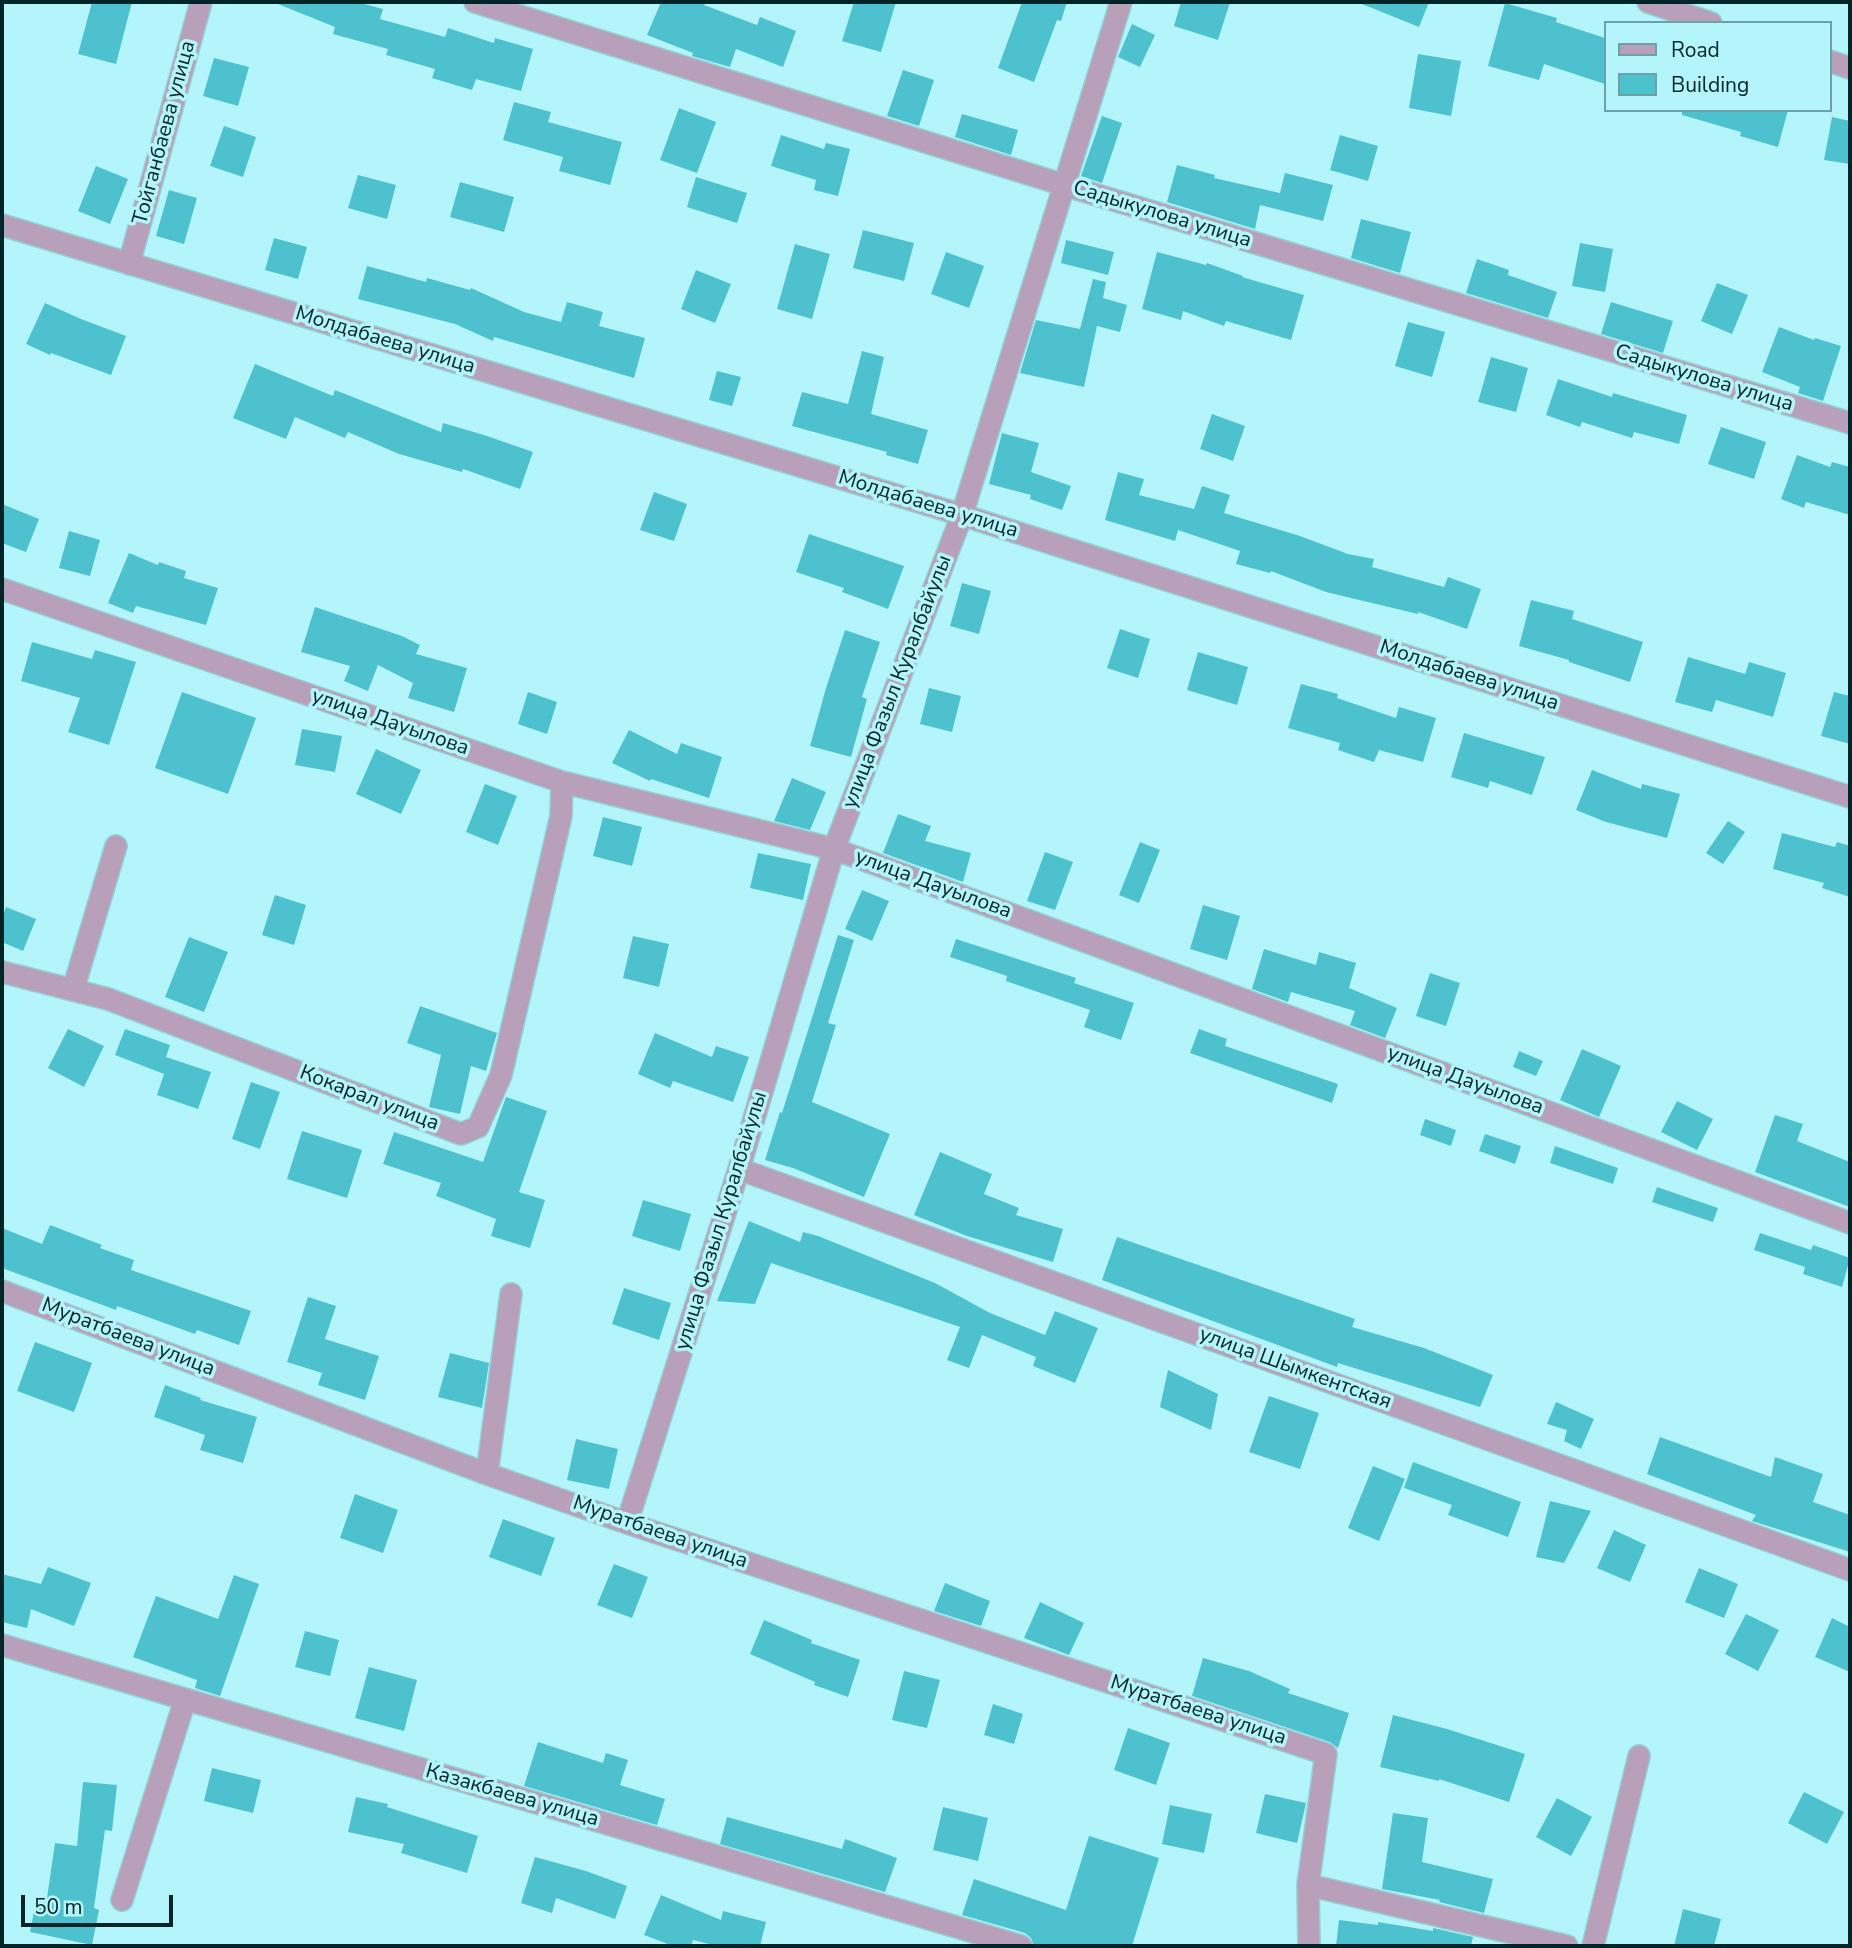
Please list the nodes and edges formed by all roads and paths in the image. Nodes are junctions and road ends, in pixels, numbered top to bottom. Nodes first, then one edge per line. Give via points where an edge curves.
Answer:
1 (201, 2) edge
2 (474, 2) edge
3 (1121, 2) edge
4 (1648, 2) edge
5 (1706, 21) edge
6 (1831, 62) edge
7 (1850, 68) edge
8 (1064, 185) junction
9 (2, 225) edge
10 (129, 264) junction
11 (1850, 423) edge
12 (962, 515) junction
13 (2, 589) edge
14 (562, 782) junction
15 (1850, 797) edge
16 (116, 846) dead end
17 (834, 849) junction
18 (2, 972) edge
19 (73, 990) junction
20 (739, 1169) junction
21 (1850, 1223) edge
22 (2, 1291) edge
23 (511, 1294) dead end
24 (487, 1474) junction
25 (627, 1523) junction
26 (1850, 1570) edge
27 (2, 1645) edge
28 (186, 1700) junction
29 (1639, 1756) dead end
30 (1308, 1885) junction
31 (122, 1900) dead end
32 (1021, 1946) edge
33 (1309, 1946) edge
34 (1567, 1946) edge
35 (1593, 1946) edge

1 - 10 street, Тойганбаева улица
2 - 8 street, Садыкулова улица
3 - 8 street, улица Фазыл Куралбайулы
4 - 5 street
6 - 7 street
8 - 11 street, Садыкулова улица
8 - 12 street, улица Фазыл Куралбайулы
9 - 10 street, Молдабаева улица
10 - 12 street, Молдабаева улица
12 - 15 street, Молдабаева улица
12 - 17 street, улица Фазыл Куралбайулы
13 - 14 street, улица Дауылова
14 - 17 street, улица Дауылова
14 - 19 street, Кокарал улица via 561,816 501,1075 478,1127 461,1134 108,999
16 - 19 street
17 - 20 street, улица Фазыл Куралбайулы
17 - 21 street, улица Дауылова
18 - 19 street, Кокарал улица
20 - 25 street, улица Фазыл Куралбайулы
20 - 26 street, улица Шымкентская
22 - 24 street, Муратбаева улица
23 - 24 street
24 - 25 street, Муратбаева улица
25 - 30 street, Муратбаева улица via 1326,1754
27 - 28 street, Казакбаева улица
28 - 31 street
28 - 32 street, Казакбаева улица
29 - 35 street
30 - 33 street
30 - 34 street

